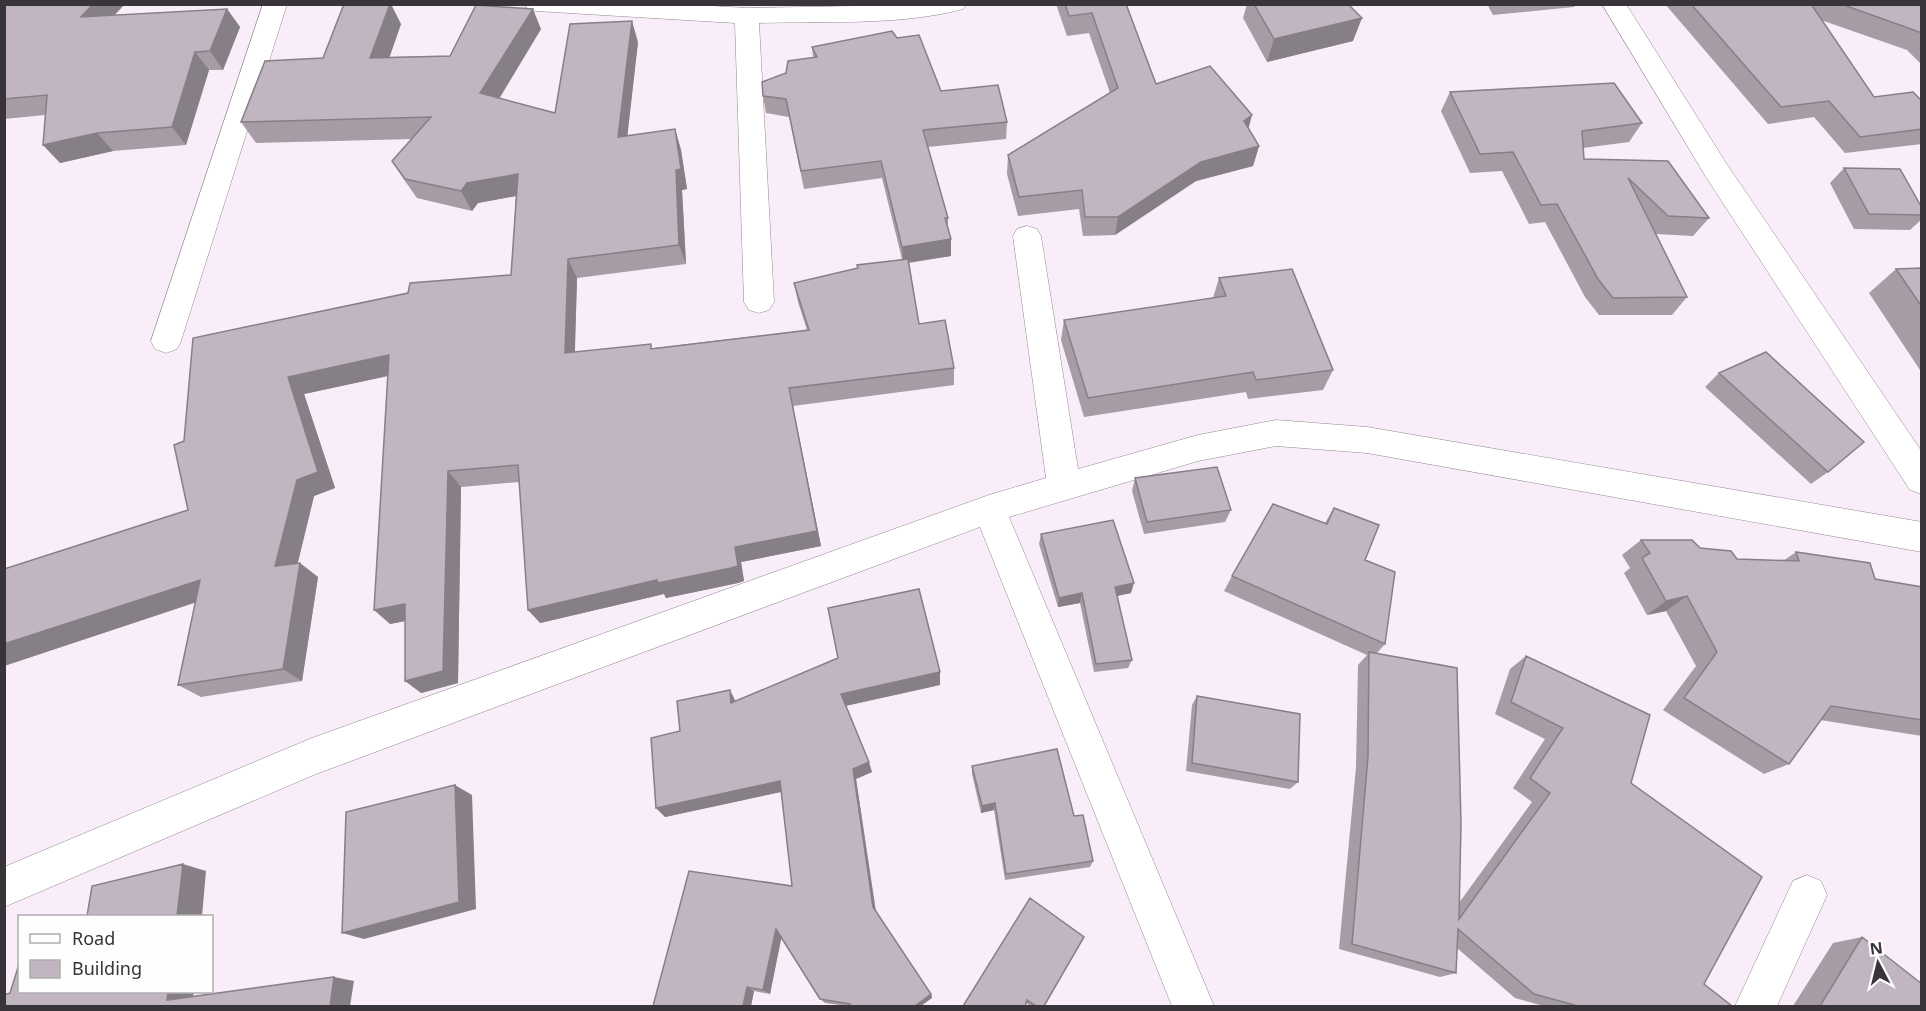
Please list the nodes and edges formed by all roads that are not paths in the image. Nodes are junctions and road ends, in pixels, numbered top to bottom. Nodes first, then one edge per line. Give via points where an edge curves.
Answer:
1 (275, 4) edge
2 (536, 4) edge
3 (955, 4) edge
4 (1614, 4) edge
5 (747, 16) junction
6 (1027, 236) dead end
7 (759, 302) dead end
8 (166, 341) dead end
9 (1922, 480) edge
10 (1064, 487) junction
11 (989, 509) junction
12 (1922, 537) edge
13 (4, 887) edge
14 (1807, 895) dead end
15 (1193, 1006) edge
16 (1756, 1006) edge

1 - 8 street
2 - 5 street
3 - 5 street via 908,11
4 - 9 street via 1716,170
5 - 7 street
6 - 10 street
10 - 11 street
10 - 12 street via 1198,448 1276,433 1367,440
11 - 13 street via 312,757
11 - 15 street
14 - 16 street

